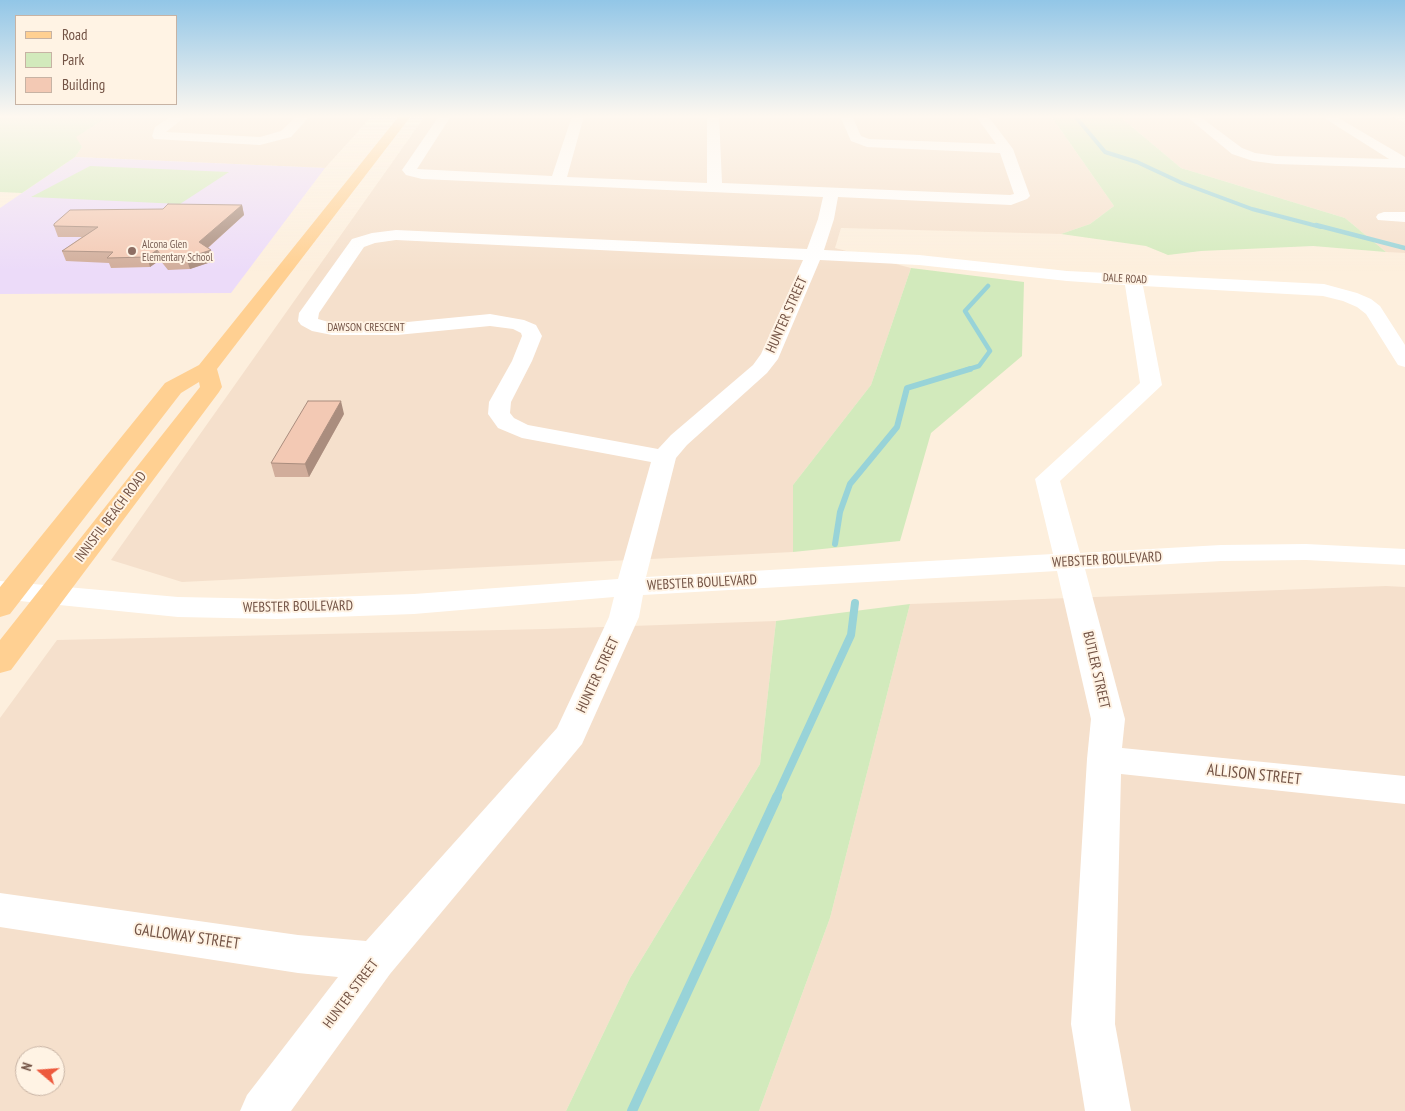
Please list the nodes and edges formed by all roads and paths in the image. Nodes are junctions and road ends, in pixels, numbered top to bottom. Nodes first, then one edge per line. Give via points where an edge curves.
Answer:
1 (364, 168) edge
2 (410, 168) edge
3 (562, 168) edge
4 (714, 168) edge
5 (1012, 168) edge
6 (558, 181) junction
7 (714, 187) junction
8 (831, 192) junction
9 (1384, 217) dead end
10 (1405, 217) edge
11 (814, 254) junction
12 (1133, 279) junction
13 (1405, 361) edge
14 (206, 369) junction
15 (664, 458) junction
16 (1405, 557) edge
17 (1069, 563) junction
18 (630, 587) junction
19 (51, 595) junction
20 (4, 596) edge
21 (0, 662) edge
22 (1104, 759) junction
23 (1405, 790) edge
24 (0, 910) edge
25 (375, 961) junction
26 (264, 1111) edge
27 (1108, 1111) edge

1 - 14 main road
2 - 6 street via 411,172 422,175
3 - 6 street
4 - 7 street
5 - 8 street via 1022,196 1015,199
6 - 7 street
7 - 8 street
8 - 11 street, HUNTER STREET
9 - 10 street
11 - 12 street, DALE ROAD
11 - 15 street, HUNTER STREET via 771,354 760,369 679,440
11 - 15 street, DAWSON CRESCENT via 406,236 372,238 358,243 309,313 308,321 332,330 397,329 490,320 518,324 529,329 532,336 500,402 499,414 506,423 522,431
12 - 13 street, DALE ROAD via 1337,293 1373,310
12 - 17 street, BUTLER STREET via 1151,385 1047,479
14 - 19 main road, INNISFIL BEACH ROAD via 210,386
14 - 20 main road via 174,388
15 - 18 street, HUNTER STREET
16 - 17 street, WEBSTER BOULEVARD via 1262,552
17 - 18 street, WEBSTER BOULEVARD
17 - 22 street, BUTLER STREET via 1108,719
18 - 19 street, WEBSTER BOULEVARD via 414,604 277,609 178,607
18 - 25 street, HUNTER STREET via 624,617 570,735
19 - 20 street, WEBSTER BOULEVARD
19 - 21 main road, INNISFIL BEACH ROAD
22 - 23 street, ALLISON STREET
22 - 27 street, BUTLER STREET via 1093,1024
24 - 25 street, GALLOWAY STREET via 298,954
25 - 26 street, HUNTER STREET

